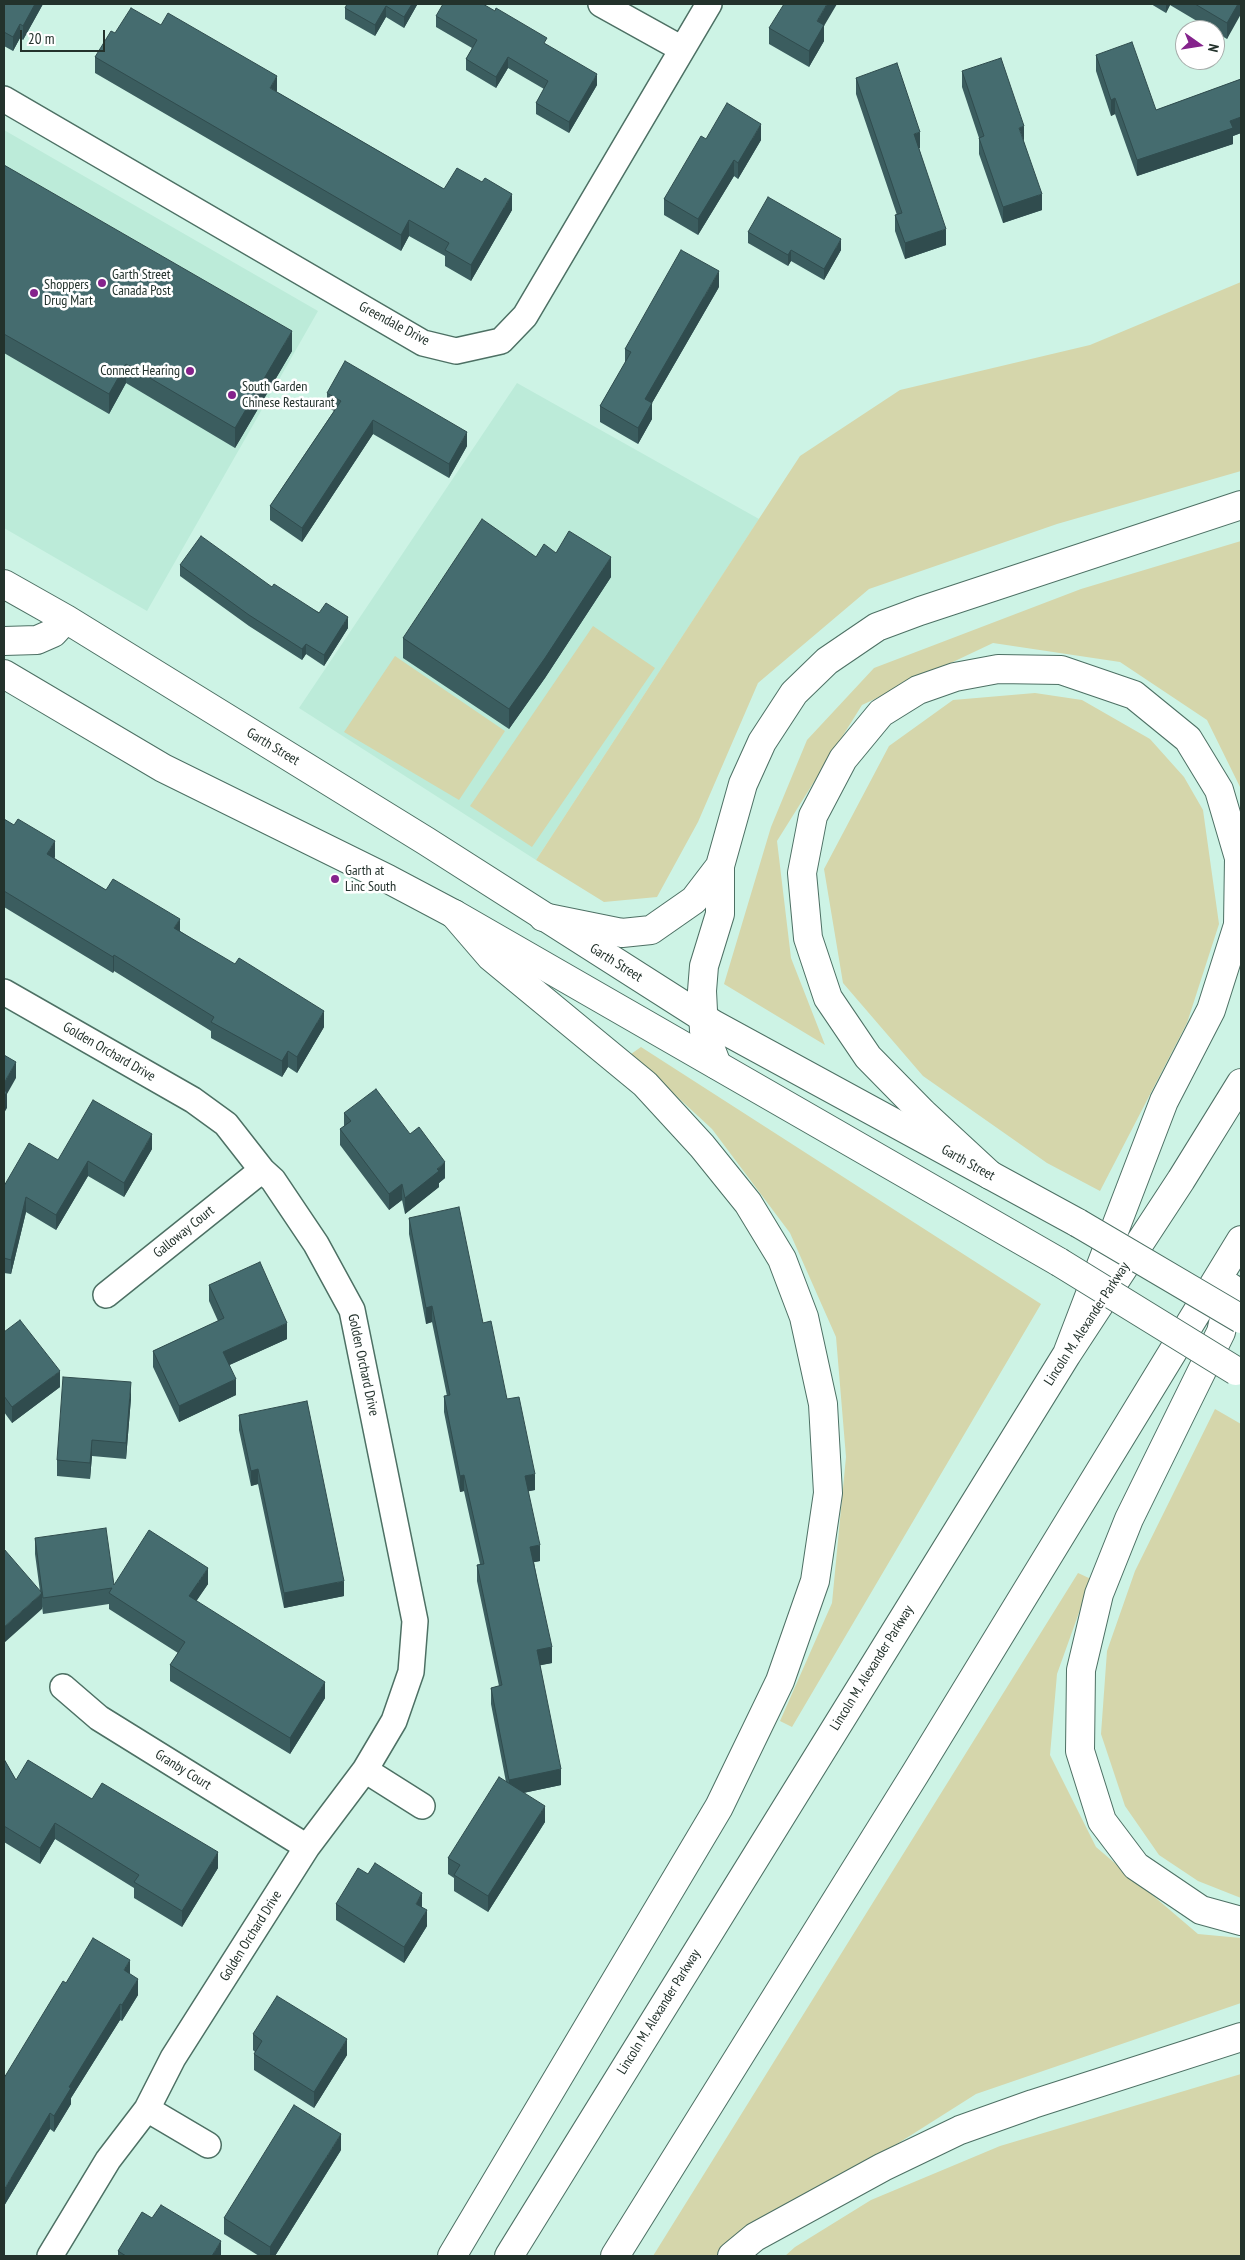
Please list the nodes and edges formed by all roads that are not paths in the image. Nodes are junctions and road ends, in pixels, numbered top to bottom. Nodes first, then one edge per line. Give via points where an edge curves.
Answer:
1 (602, 4) edge
2 (708, 4) edge
3 (682, 50) junction
4 (4, 99) edge
5 (1241, 505) edge
6 (4, 584) edge
7 (66, 619) junction
8 (4, 641) edge
9 (4, 674) edge
10 (720, 866) junction
11 (454, 914) junction
12 (543, 917) junction
13 (4, 992) edge
14 (702, 1017) junction
15 (717, 1065) junction
16 (1241, 1083) edge
17 (262, 1170) junction
18 (990, 1176) junction
19 (1241, 1240) edge
20 (1241, 1247) edge
21 (106, 1295) dead end
22 (1241, 1319) edge
23 (1067, 1354) junction
24 (1240, 1374) edge
25 (63, 1687) dead end
26 (365, 1770) junction
27 (422, 1806) dead end
28 (307, 1847) junction
29 (1241, 1921) edge
30 (1241, 2037) edge
31 (147, 2108) junction
32 (208, 2145) dead end
33 (50, 2256) edge
34 (452, 2256) edge
35 (509, 2256) edge
36 (615, 2256) edge
37 (732, 2256) edge

1 - 3 street
2 - 3 street, Greendale Drive
3 - 4 street, Greendale Drive via 525,316 502,341 456,351 423,343
5 - 10 main road via 877,627 827,660 794,693 762,742 743,784
6 - 7 main road, Garth Street
7 - 8 main road via 53,633 36,640
7 - 12 main road, Garth Street
9 - 11 main road via 163,768
10 - 12 main road via 694,900 651,930 622,933
10 - 14 main road via 720,914 704,966
11 - 15 main road
11 - 34 main road via 491,957 645,1084 702,1146 748,1204 782,1259 804,1317 823,1404 828,1493 815,1581 780,1681 719,1807
12 - 14 main road, Garth Street
13 - 17 street, Golden Orchard Drive via 193,1100 226,1124
14 - 15 main road
14 - 18 main road, Garth Street
15 - 24 main road, bridge via 1059,1262
16 - 23 main road, Lincoln M. Alexander Parkway
17 - 21 street, Galloway Court
17 - 26 street, Golden Orchard Drive via 273,1180 316,1244 352,1310 415,1621 411,1672 394,1721
18 - 22 main road, Garth Street, bridge via 1078,1223
18 - 23 main road via 868,1057 828,998 808,938 802,872 813,816 843,759 881,713 918,690 954,677 998,669 1061,670 1134,695 1188,739 1218,790 1239,858 1238,925 1211,1010 1164,1101
19 - 36 main road via 915,1774
20 - 29 main road via 1221,1332 1128,1519 1099,1594 1080,1670 1080,1751 1102,1821 1136,1866 1201,1910
23 - 35 main road, Lincoln M. Alexander Parkway
25 - 28 street, Granby Court via 99,1718
26 - 27 street
26 - 28 street, Golden Orchard Drive
28 - 31 street, Golden Orchard Drive via 173,2058
30 - 37 main road via 960,2130 883,2167 755,2237
31 - 32 street
31 - 33 street, Golden Orchard Drive via 108,2160

